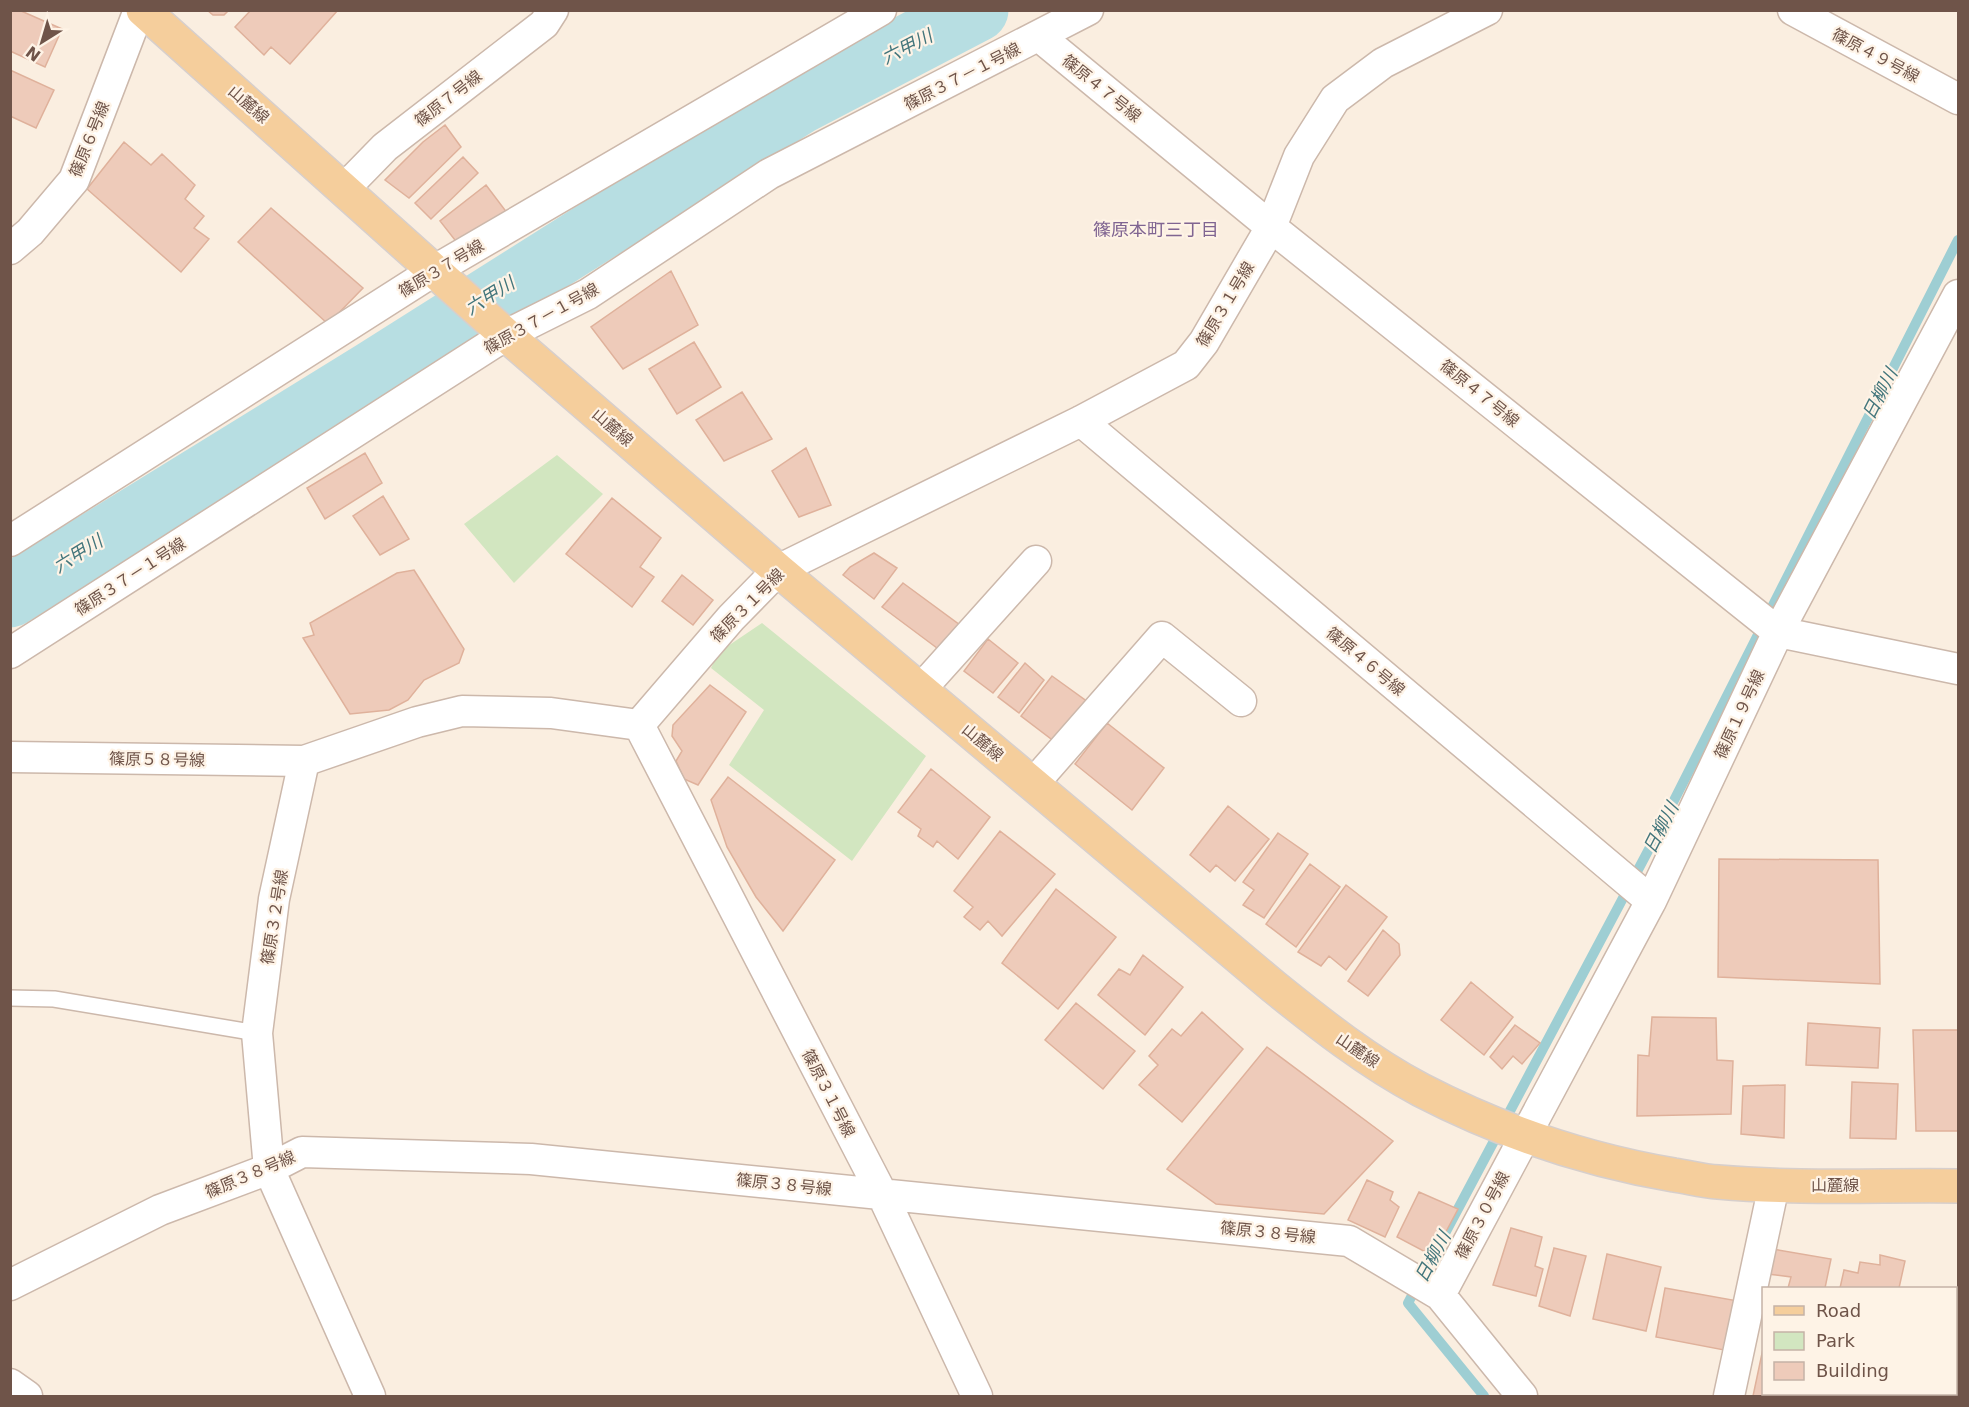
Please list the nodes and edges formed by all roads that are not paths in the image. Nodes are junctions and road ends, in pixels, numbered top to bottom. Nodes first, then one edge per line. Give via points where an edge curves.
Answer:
1 (141, 10) edge
2 (553, 10) edge
3 (881, 10) edge
4 (1088, 10) edge
5 (1487, 10) edge
6 (1793, 10) edge
7 (1040, 37) junction
8 (1959, 99) edge
9 (344, 189) junction
10 (1271, 227) junction
11 (10, 249) edge
12 (435, 270) junction
13 (1959, 295) edge
14 (506, 335) junction
15 (1082, 421) junction
16 (10, 541) edge
17 (1036, 561) dead end
18 (778, 570) junction
19 (1777, 631) junction
20 (10, 653) edge
21 (1959, 669) edge
22 (921, 689) junction
23 (1241, 701) dead end
24 (639, 725) junction
25 (10, 757) edge
26 (304, 761) junction
27 (1033, 784) junction
28 (1650, 899) junction
29 (10, 998) edge
30 (257, 1033) junction
31 (1524, 1135) junction
32 (269, 1169) junction
33 (1774, 1185) junction
34 (1959, 1186) edge
35 (882, 1194) junction
36 (16, 1277) edge
37 (1438, 1294) junction
38 (10, 1384) edge
39 (27, 1396) edge
40 (370, 1396) edge
41 (977, 1396) edge
42 (1522, 1396) edge
43 (1729, 1396) edge

1 - 9 main road, 山麓線
1 - 11 street, 篠原６号線 via 74,180 30,232
2 - 9 street, 篠原７号線 via 544,24 385,147
3 - 12 street, 篠原３７号線
4 - 7 street, 篠原３７－１号線
5 - 10 street, 篠原３１号線 via 1383,63 1335,99 1299,156
6 - 8 street, 篠原４９号線
7 - 10 street, 篠原４７号線
7 - 14 street, 篠原３７－１号線 via 770,174 588,294
9 - 12 main road, 山麓線
10 - 15 street, 篠原３１号線 via 1204,342 1186,365
10 - 19 street, 篠原４７号線
12 - 14 main road, 山麓線
12 - 16 street, 篠原３７号線
13 - 19 street, 篠原１９号線
14 - 18 main road, 山麓線
14 - 20 street, 篠原３７－１号線
15 - 18 street, 篠原３１号線
15 - 28 street, 篠原４６号線
17 - 22 street
18 - 22 main road, 山麓線
18 - 24 street, 篠原３１号線 via 730,618
19 - 21 street, 篠原４７号線
19 - 28 street, 篠原１９号線
22 - 27 main road, 山麓線
23 - 27 street via 1162,637
24 - 26 street via 551,713 462,711 417,722
24 - 35 street, 篠原３１号線
25 - 26 street, 篠原５８号線
26 - 30 street, 篠原３２号線 via 274,898
27 - 31 main road, 山麓線 via 1330,1031 1420,1089
28 - 31 street, 篠原１９号線
29 - 30 lane via 54,999
30 - 32 street, 篠原３２号線
31 - 33 main road, 山麓線 via 1636,1169 1717,1182
31 - 37 street, 篠原３０号線
32 - 35 street, 篠原３８号線 via 302,1152 531,1159
32 - 36 street, 篠原３８号線 via 160,1210
32 - 40 street, 篠原３２号線
33 - 34 main road, 山麓線
33 - 43 street
35 - 37 street, 篠原３８号線 via 1349,1240
35 - 41 street, 篠原３１号線
37 - 42 street, 篠原３８号線
38 - 39 street

